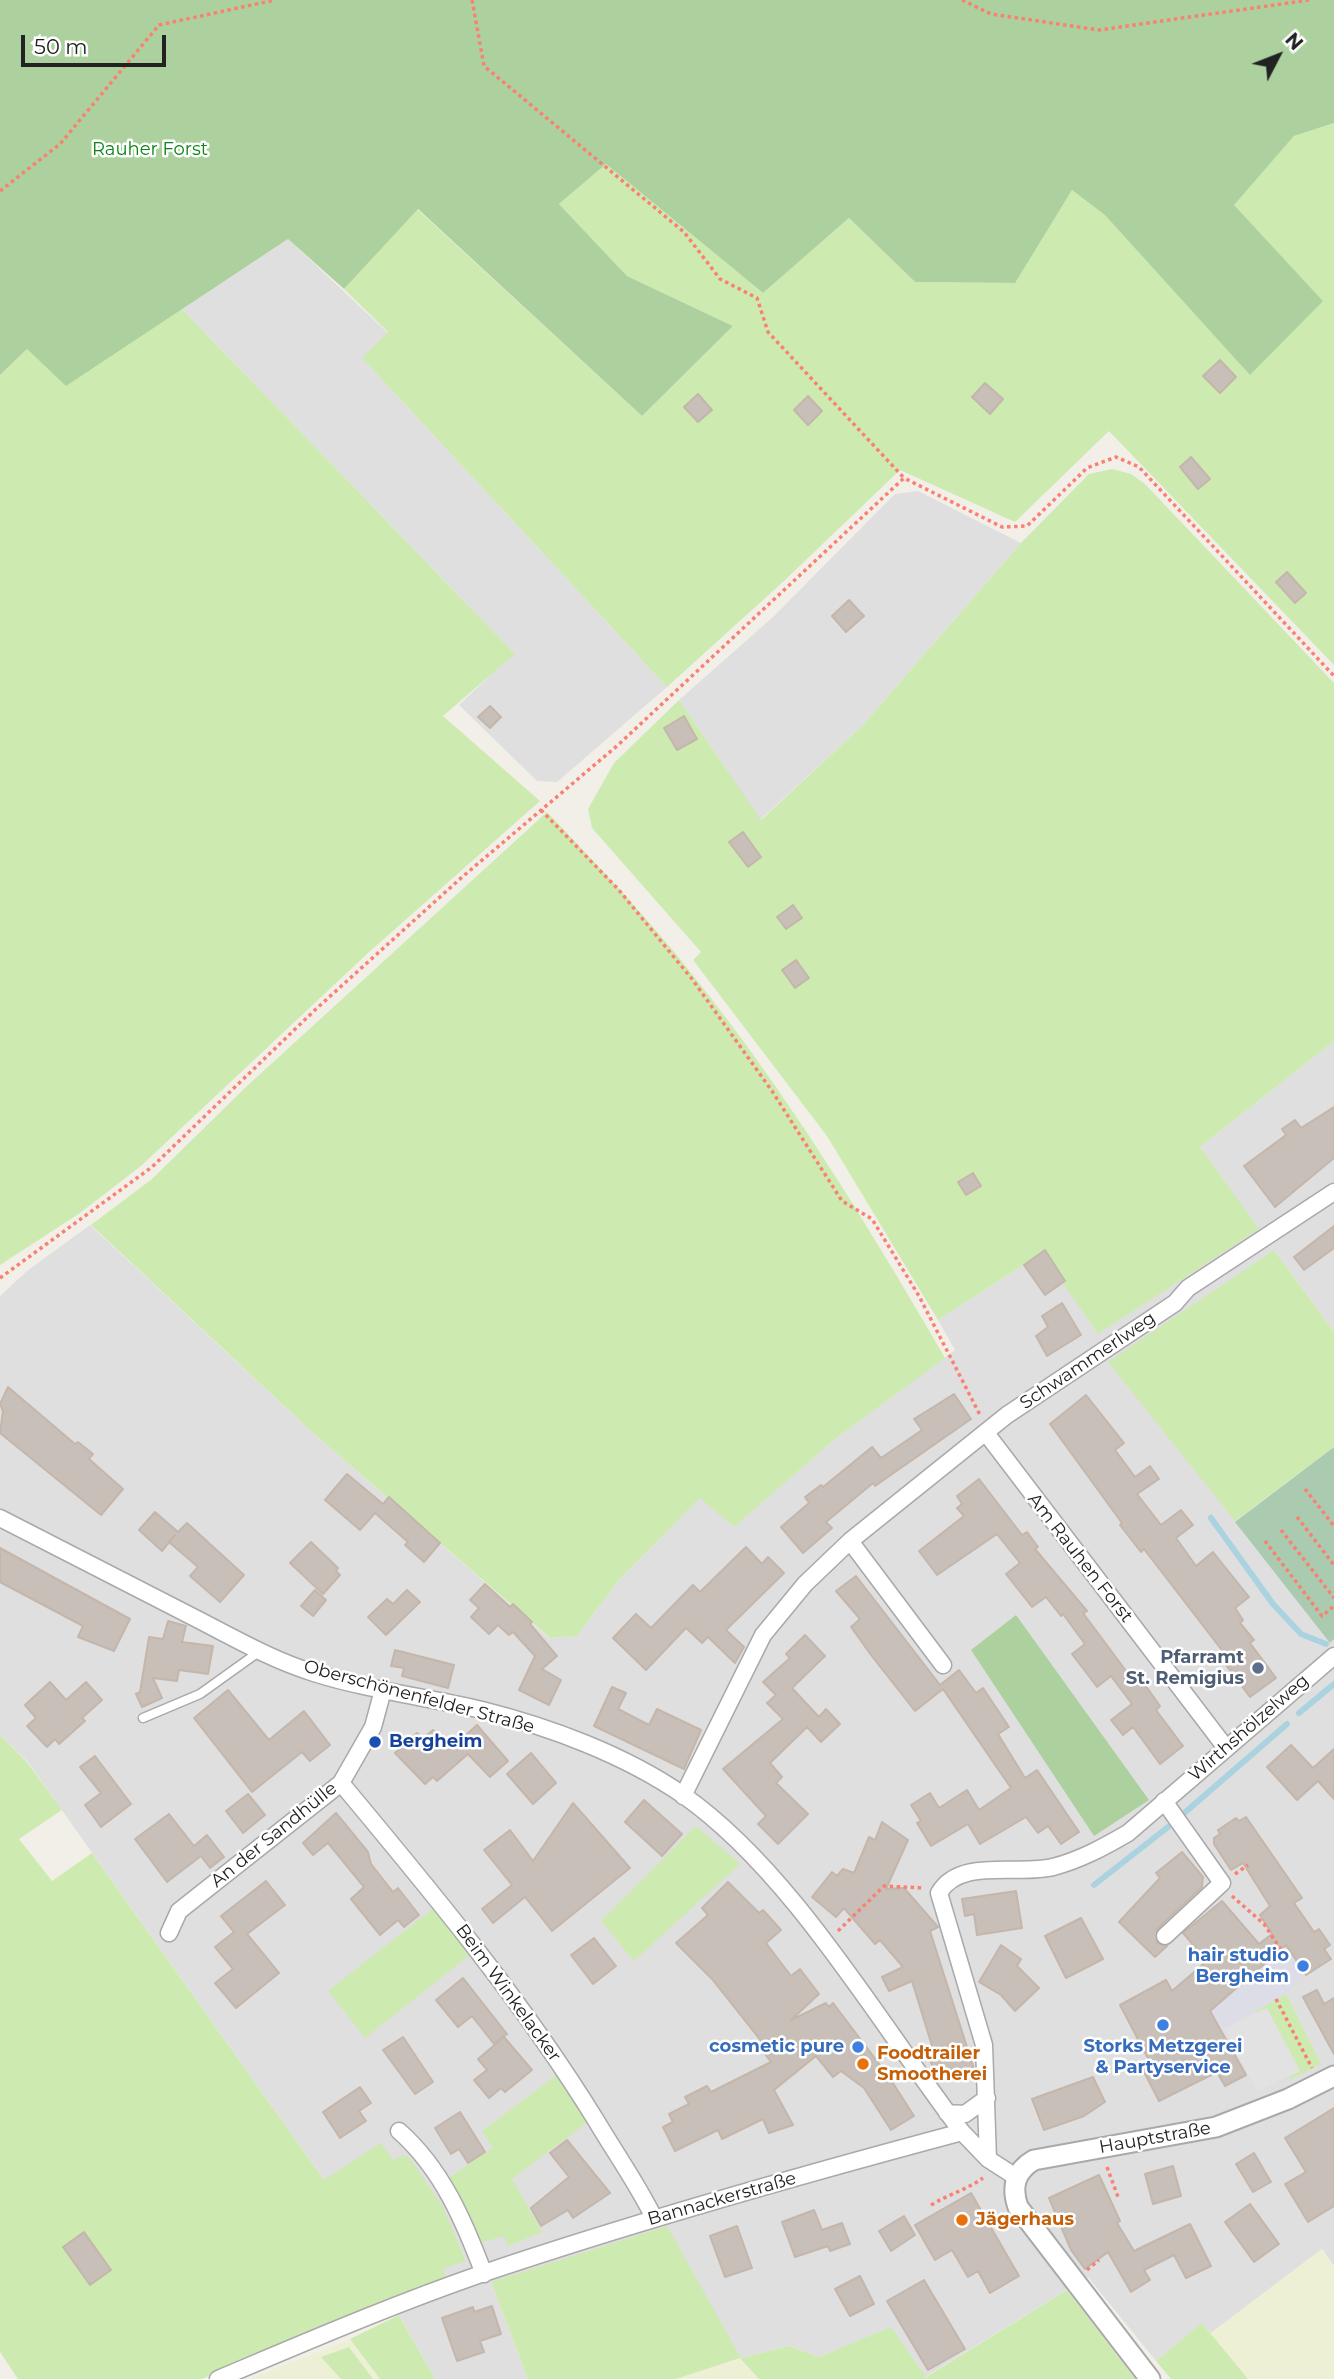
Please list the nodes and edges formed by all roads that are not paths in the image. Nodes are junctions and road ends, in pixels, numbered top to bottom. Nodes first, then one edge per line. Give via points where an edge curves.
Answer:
1 (1334, 1192) edge
2 (986, 1433) junction
3 (0, 1518) edge
4 (850, 1541) junction
5 (260, 1651) junction
6 (1334, 1656) edge
7 (943, 1665) dead end
8 (383, 1690) junction
9 (143, 1718) dead end
10 (1226, 1748) junction
11 (341, 1783) junction
12 (683, 1796) junction
13 (1164, 1801) junction
14 (169, 1933) dead end
15 (1165, 1936) dead end
16 (1327, 2080) edge
17 (987, 2098) junction
18 (947, 2113) junction
19 (399, 2131) dead end
20 (962, 2132) junction
21 (994, 2162) junction
22 (1016, 2178) junction
23 (653, 2218) junction
24 (484, 2274) junction
25 (218, 2379) edge
26 (1150, 2379) edge

1 - 2 street, Schwammerlweg via 1188,1288 1175,1303
2 - 4 street, Schwammerlweg
2 - 10 street, Am Rauhen Forst
3 - 5 street, Oberschönenfelder Straße
4 - 7 street
4 - 12 street, Schwammerlweg via 785,1604 763,1635
5 - 8 street, Oberschönenfelder Straße via 313,1673
5 - 9 lane via 200,1694
6 - 10 street, Wirthshölzelweg
8 - 11 street, An der Sandhülle via 373,1727
8 - 12 street, Oberschönenfelder Straße via 484,1711 558,1735 623,1762
10 - 13 street, Wirthshölzelweg
11 - 14 street, An der Sandhülle via 179,1911
11 - 23 street, Beim Winkelacker via 511,1993 567,2073
12 - 18 street, Oberschönenfelder Straße via 765,1869
13 - 15 street via 1222,1883
13 - 17 street, Wirthshölzelweg via 1128,1833 1097,1851 1051,1868 965,1873 942,1889 984,2045
16 - 22 street, Hauptstraße via 1216,2127 1034,2160 1023,2166
17 - 18 street via 965,2114
17 - 21 street
18 - 20 street, Oberschönenfelder Straße
19 - 24 street via 418,2147 447,2190
20 - 21 street, Oberschönenfelder Straße
20 - 23 street, Bannackerstraße
21 - 22 street, Oberschönenfelder Straße
22 - 26 street via 1013,2194 1018,2207
23 - 24 street, Bannackerstraße
24 - 25 street, Bannackerstraße

